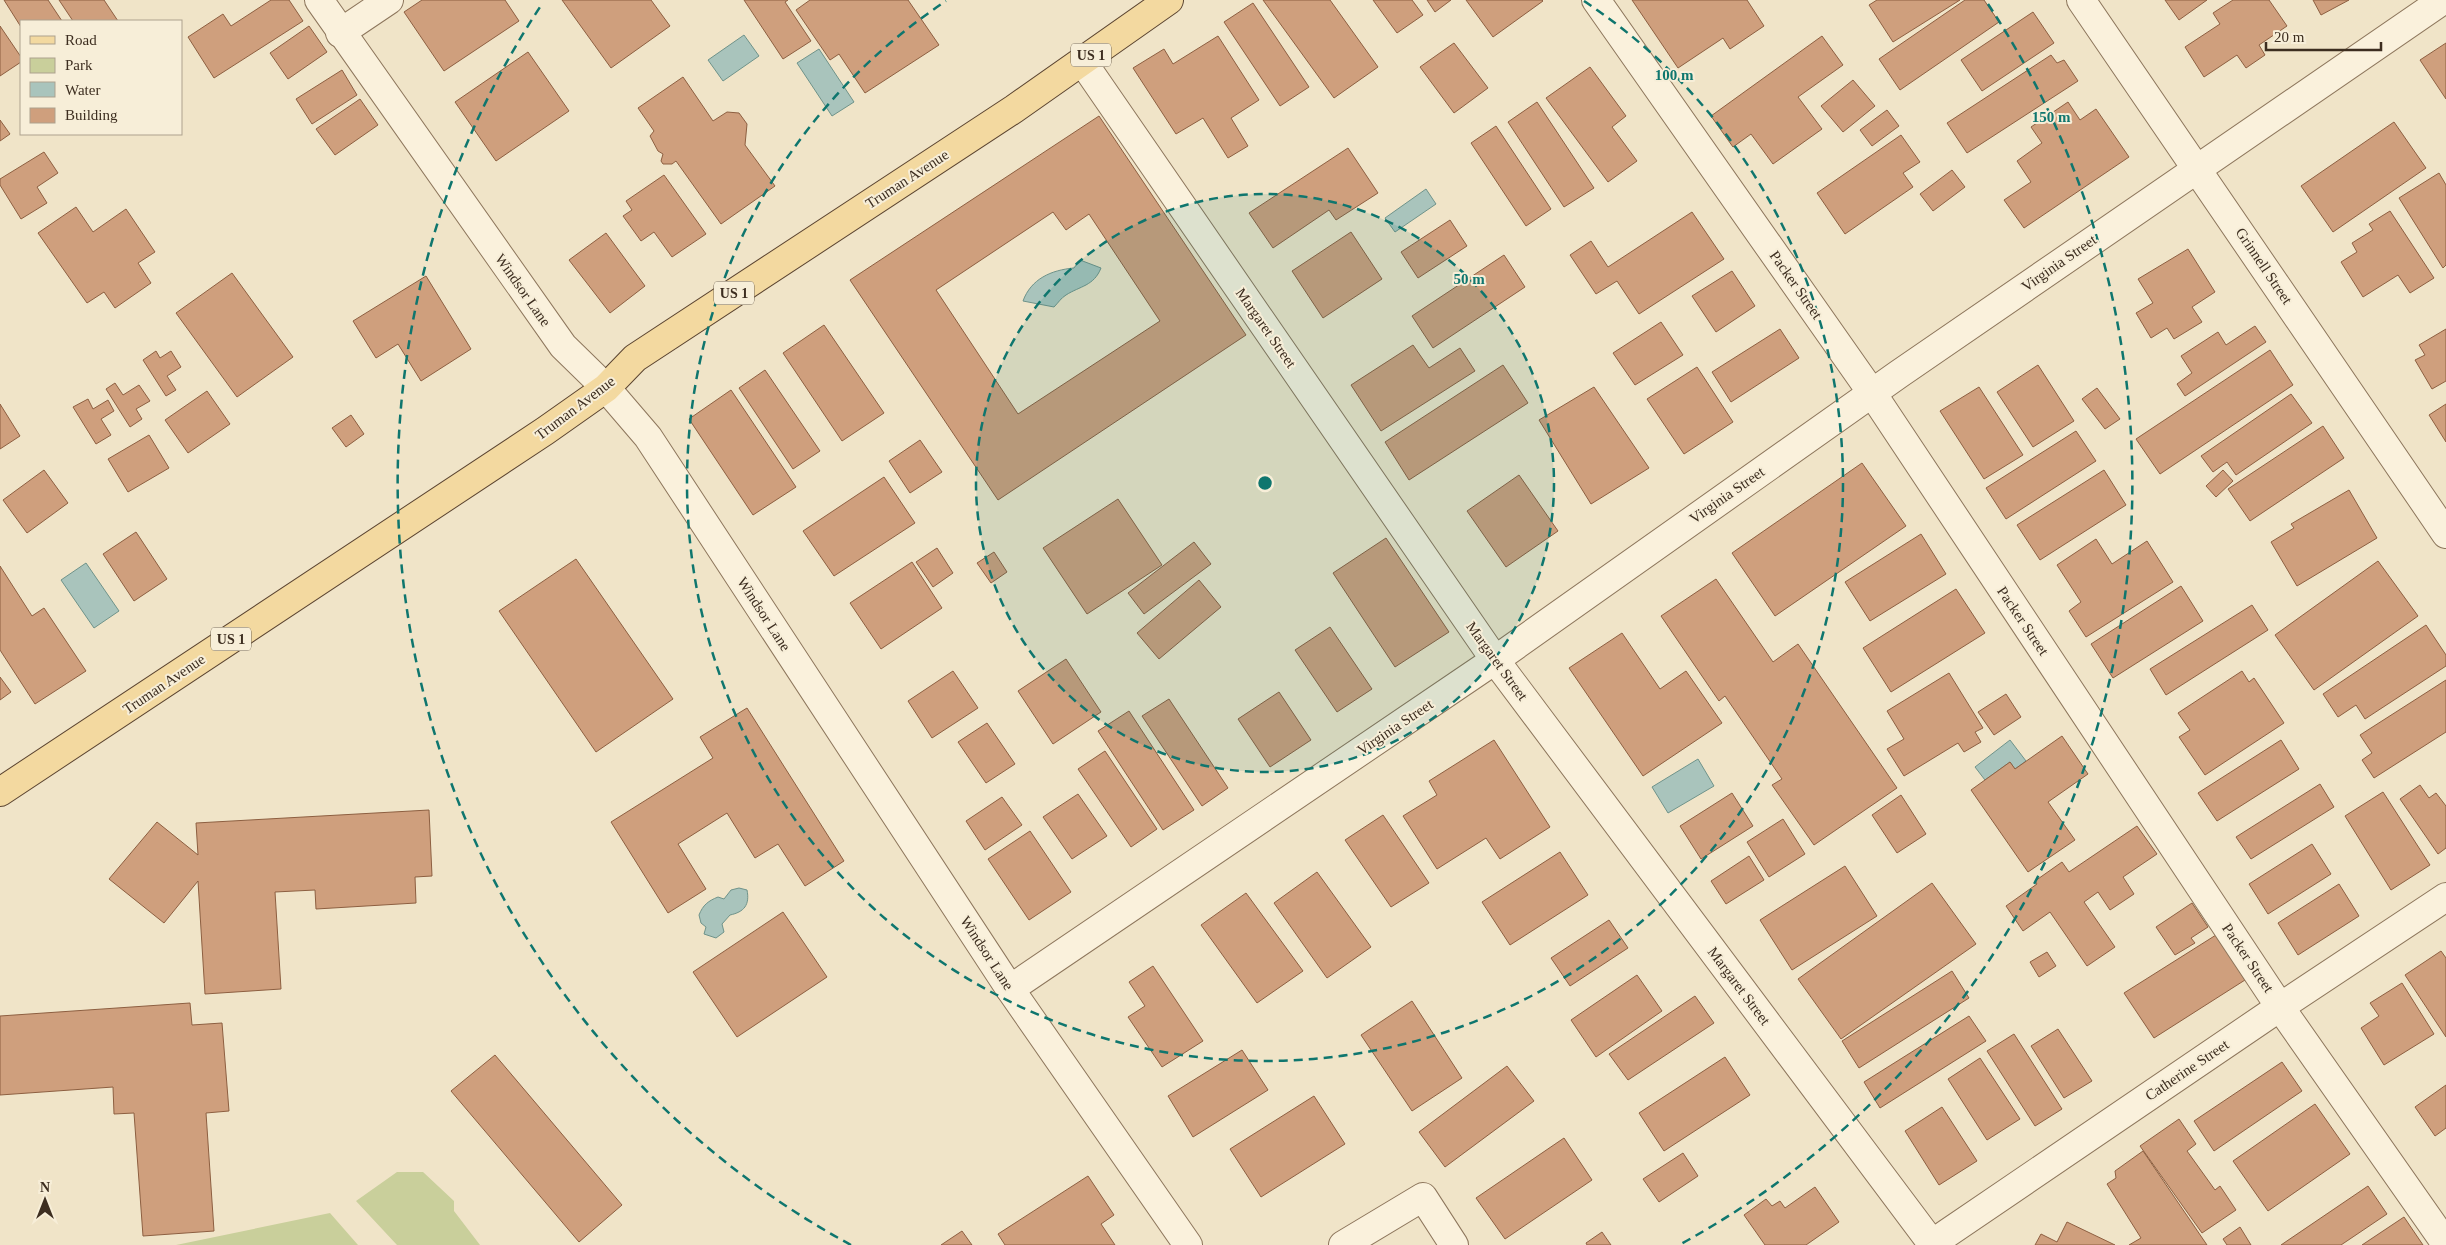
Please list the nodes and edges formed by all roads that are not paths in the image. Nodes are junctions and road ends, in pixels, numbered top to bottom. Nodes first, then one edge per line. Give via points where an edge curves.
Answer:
1 (319, 0) edge
2 (389, 0) edge
3 (1169, 0) edge
4 (1596, 0) edge
5 (2081, 0) edge
6 (2443, 0) edge
7 (340, 33) junction
8 (1082, 62) junction
9 (2197, 168) junction
10 (606, 388) junction
11 (1872, 393) junction
12 (2446, 534) edge
13 (1495, 660) junction
14 (0, 792) edge
15 (2446, 897) edge
16 (1010, 989) junction
17 (2280, 1007) junction
18 (1931, 1244) edge
19 (2446, 1244) edge
20 (1188, 1245) edge
21 (1343, 1245) edge
22 (1454, 1245) edge

1 - 7 street, Windsor Lane
2 - 7 street
3 - 8 main road, Truman Avenue / US 1
4 - 11 street, Packer Street
5 - 9 street, Grinnell Street
6 - 9 street, Virginia Street
7 - 10 street, Windsor Lane via 563,346
8 - 10 main road, Truman Avenue / US 1 via 635,358
8 - 13 street, Margaret Street
9 - 11 street, Virginia Street
9 - 12 street, Grinnell Street
10 - 14 main road, Truman Avenue / US 1
10 - 16 street, Windsor Lane via 648,437
11 - 13 street, Virginia Street
11 - 17 street, Packer Street
13 - 16 street, Virginia Street
13 - 18 street, Margaret Street
15 - 17 street, Catherine Street
16 - 20 street, Windsor Lane
17 - 18 street, Catherine Street
17 - 19 street, Packer Street
21 - 22 street via 1423,1197

